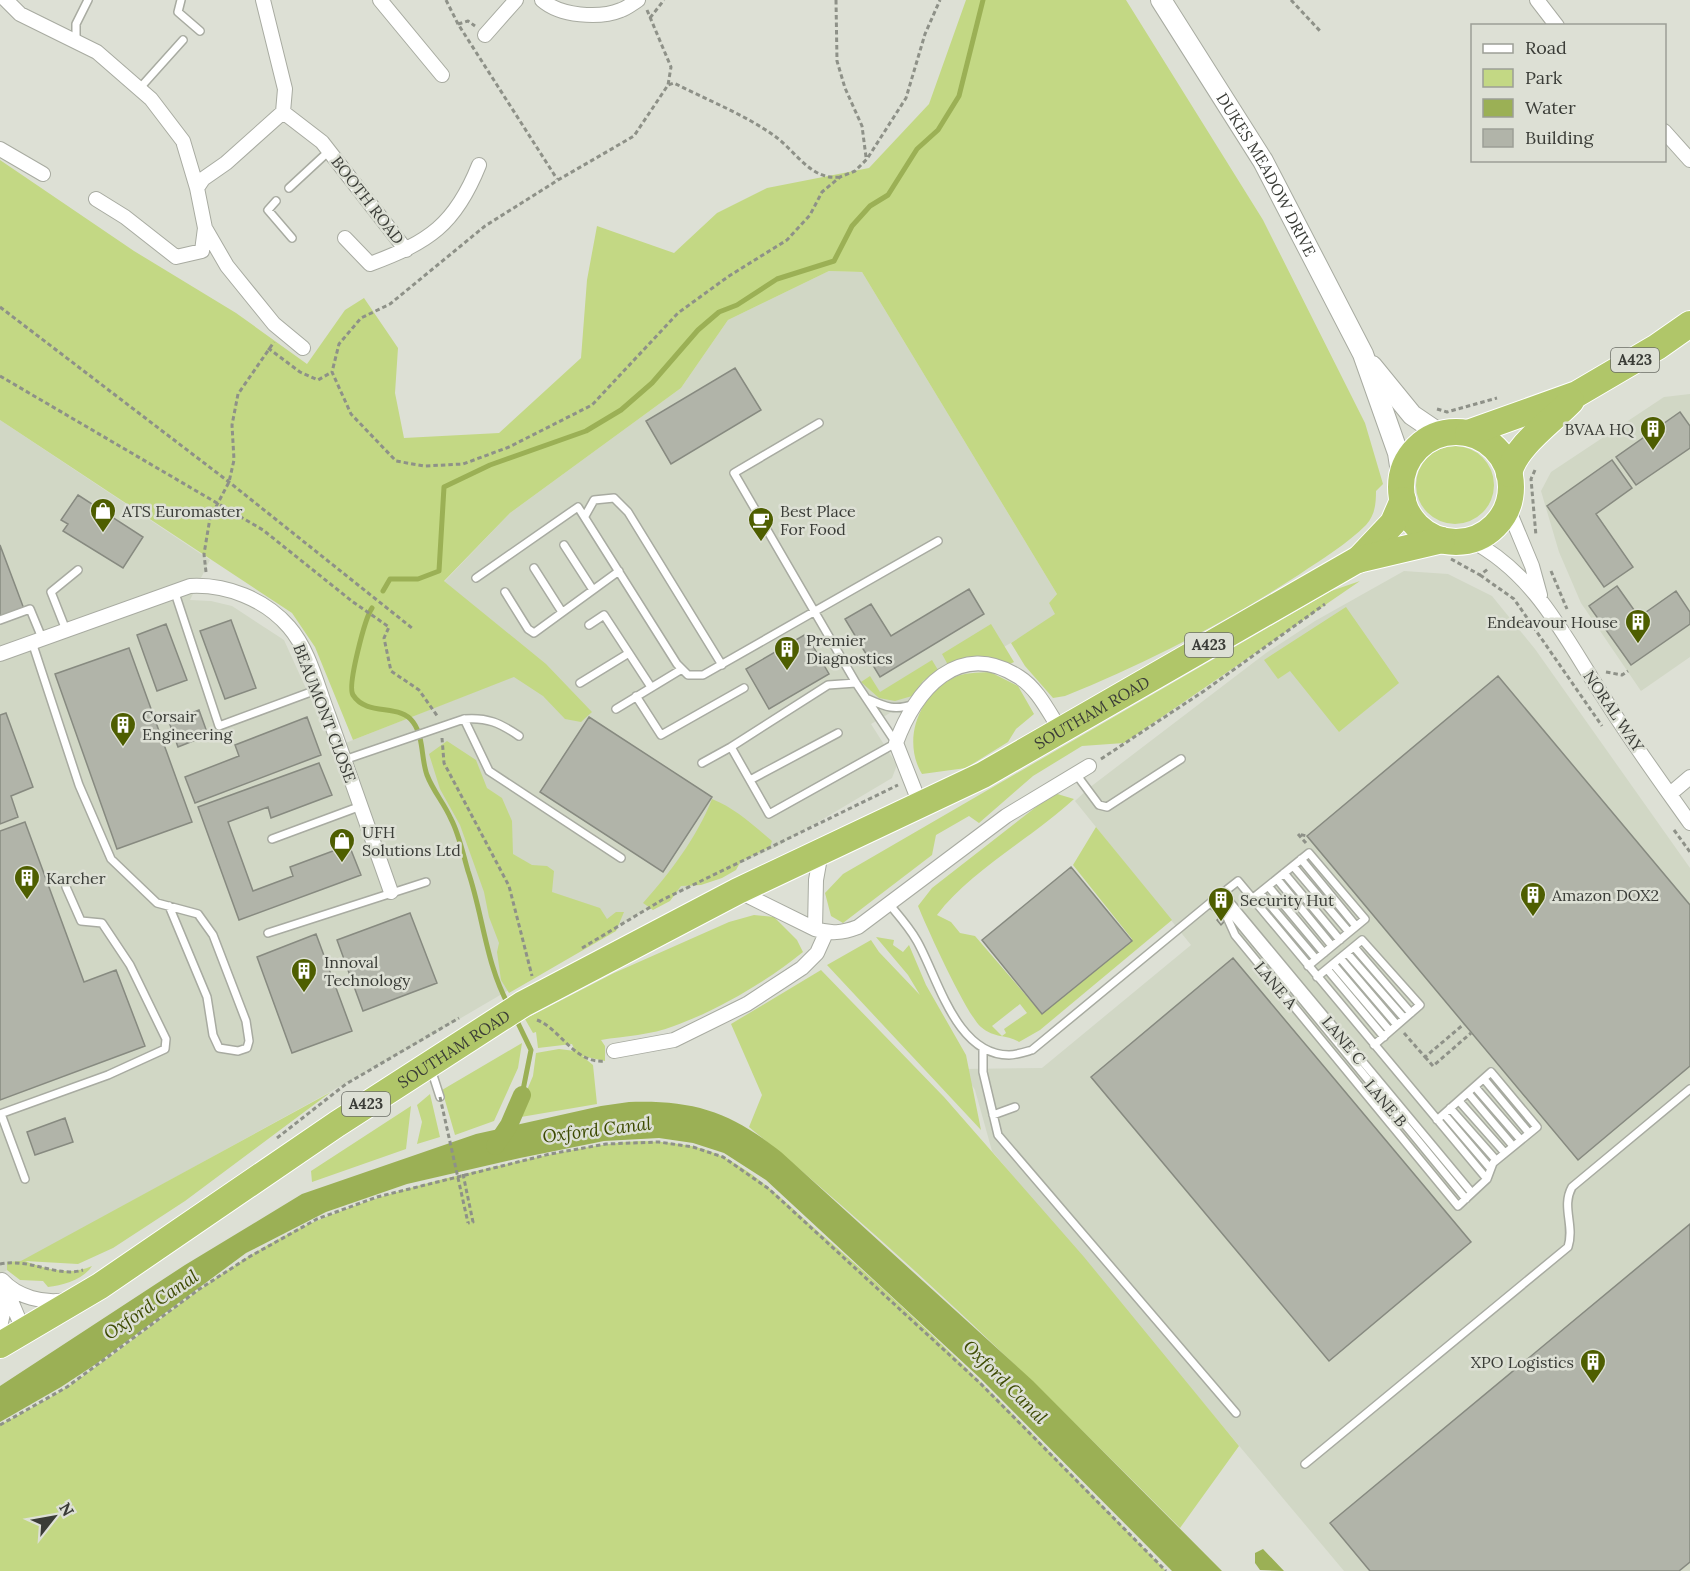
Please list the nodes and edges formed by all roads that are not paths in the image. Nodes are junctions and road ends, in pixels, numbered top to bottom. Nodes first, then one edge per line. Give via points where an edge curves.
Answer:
1 (6, 0) edge
2 (88, 0) edge
3 (181, 0) edge
4 (263, 0) edge
5 (380, 0) edge
6 (516, 0) edge
7 (542, 0) edge
8 (638, 0) edge
9 (1161, 0) edge
10 (1537, 0) edge
11 (1555, 24) edge
12 (200, 31) dead end
13 (485, 35) dead end
14 (76, 39) junction
15 (183, 40) dead end
16 (442, 75) dead end
17 (139, 89) junction
18 (283, 112) junction
19 (1666, 131) edge
20 (0, 149) edge
21 (329, 151) junction
22 (1690, 160) edge
23 (479, 165) dead end
24 (43, 174) dead end
25 (197, 188) junction
26 (289, 188) dead end
27 (96, 199) dead end
28 (276, 201) dead end
29 (205, 228) junction
30 (292, 238) dead end
31 (345, 238) dead end
32 (406, 250) junction
33 (1690, 324) edge
34 (303, 348) dead end
35 (1363, 354) junction
36 (1577, 394) junction
37 (819, 423) dead end
38 (1468, 433) junction
39 (1440, 434) junction
40 (1509, 474) junction
41 (1402, 489) junction
42 (1507, 506) junction
43 (585, 516) junction
44 (1442, 540) junction
45 (1470, 540) junction
46 (938, 541) dead end
47 (564, 545) dead end
48 (1357, 560) junction
49 (534, 568) dead end
50 (78, 570) dead end
51 (619, 571) junction
52 (476, 578) dead end
53 (174, 590) junction
54 (593, 590) junction
55 (505, 592) dead end
56 (1541, 597) junction
57 (562, 612) junction
58 (814, 613) junction
59 (0, 620) edge
60 (589, 626) dead end
61 (66, 630) junction
62 (37, 640) junction
63 (628, 653) junction
64 (0, 654) edge
65 (722, 665) junction
66 (682, 669) junction
67 (580, 683) dead end
68 (856, 683) junction
69 (651, 687) junction
70 (744, 688) dead end
71 (319, 689) junction
72 (636, 696) junction
73 (866, 698) junction
74 (914, 704) junction
75 (616, 709) dead end
76 (464, 719) junction
77 (1061, 731) junction
78 (838, 733) dead end
79 (519, 736) dead end
80 (896, 743) junction
81 (731, 747) junction
82 (1181, 759) dead end
83 (344, 760) junction
84 (702, 763) dead end
85 (1089, 766) dead end
86 (1076, 774) junction
87 (1690, 777) edge
88 (750, 780) junction
89 (1670, 794) junction
90 (920, 804) junction
91 (361, 806) junction
92 (1690, 823) edge
93 (272, 839) dead end
94 (821, 852) junction
95 (621, 858) dead end
96 (1293, 866) junction
97 (1284, 873) junction
98 (1276, 879) junction
99 (426, 882) dead end
100 (66, 886) dead end
101 (1268, 886) junction
102 (738, 891) junction
103 (391, 892) junction
104 (1260, 893) junction
105 (1252, 899) junction
106 (1210, 903) junction
107 (889, 904) junction
108 (169, 906) junction
109 (820, 931) junction
110 (1349, 932) junction
111 (268, 933) dead end
112 (1340, 940) junction
113 (1332, 946) junction
114 (1354, 947) junction
115 (1324, 953) junction
116 (1347, 953) junction
117 (1340, 958) junction
118 (1316, 959) junction
119 (1308, 966) junction
120 (1330, 967) junction
121 (1317, 977) junction
122 (1411, 1013) junction
123 (1404, 1018) junction
124 (1397, 1025) junction
125 (1387, 1034) junction
126 (1374, 1045) junction
127 (983, 1048) junction
128 (614, 1052) road end
129 (429, 1064) junction
130 (1475, 1087) junction
131 (1690, 1089) edge
132 (1468, 1093) junction
133 (440, 1097) road end
134 (1459, 1101) junction
135 (1015, 1107) dead end
136 (1447, 1111) junction
137 (0, 1114) edge
138 (993, 1115) junction
139 (1437, 1120) junction
140 (1521, 1140) junction
141 (1513, 1146) junction
142 (1505, 1153) junction
143 (1496, 1160) junction
144 (1491, 1168) junction
145 (25, 1179) dead end
146 (1487, 1179) junction
147 (1469, 1196) junction
148 (1, 1277) edge
149 (84, 1296) junction
150 (12, 1329) edge
151 (0, 1345) edge
152 (1236, 1413) dead end
153 (1305, 1464) dead end

1 - 14 street via 20,14
2 - 14 lane via 76,24
3 - 12 lane via 178,12
4 - 18 street via 285,88
5 - 16 street
6 - 13 street
7 - 8 street via 560,11 582,14 621,10
9 - 35 street, DUKES MEADOW DRIVE via 1263,161
10 - 11 street
14 - 17 street via 97,51
15 - 17 lane
17 - 25 street via 183,141
18 - 21 street, BOOTH ROAD
18 - 25 street
19 - 22 street
20 - 24 street
21 - 26 lane, BOOTH ROAD
21 - 32 street, BOOTH ROAD
23 - 32 street, BOOTH ROAD via 469,189 442,226
25 - 29 street
27 - 29 street via 176,258 202,251
28 - 30 lane via 268,210
29 - 34 street via 227,266 282,332
31 - 32 street, BOOTH ROAD via 370,264
33 - 36 highway, A423
35 - 39 street, DUKES MEADOW DRIVE via 1412,415
35 - 41 street, DUKES MEADOW DRIVE via 1398,453
36 - 38 highway, A423
36 - 40 highway, A423 via 1522,447
37 - 58 lane via 734,473
38 - 39 highway
38 - 40 highway via 1494,448
39 - 41 highway via 1414,451
40 - 42 highway
41 - 44 highway via 1417,525
41 - 48 highway, SOUTHAM ROAD / A423 via 1393,523
42 - 45 highway via 1486,533
42 - 56 street, NORAL WAY
43 - 51 lane
43 - 52 lane via 578,507
43 - 65 lane via 594,500 614,498 628,512
44 - 45 highway
44 - 48 highway, SOUTHAM ROAD / A423
45 - 56 street, NORAL WAY via 1503,559
46 - 58 lane
47 - 54 lane
48 - 77 highway, SOUTHAM ROAD / A423
49 - 57 lane
50 - 61 lane via 51,592
51 - 54 lane
51 - 66 lane
53 - 61 street, BEAUMONT CLOSE
53 - 71 street, BEAUMONT CLOSE via 211,585 251,599 273,612 300,643
53 - 71 lane via 219,726
54 - 57 lane
55 - 57 lane via 534,633
56 - 89 street, NORAL WAY
58 - 65 lane
58 - 68 lane
59 - 62 lane via 30,609
60 - 63 lane via 604,615
61 - 62 street, BEAUMONT CLOSE
62 - 64 street, BEAUMONT CLOSE
62 - 108 lane via 79,785 111,859 157,903
63 - 67 lane
63 - 69 lane
65 - 66 lane via 703,675 688,675
66 - 69 lane
68 - 73 lane
68 - 81 lane via 828,685
69 - 72 lane
70 - 72 lane via 661,735
71 - 83 street, BEAUMONT CLOSE
72 - 75 lane
73 - 74 lane via 888,708
73 - 80 lane
74 - 77 street via 923,691 946,673 973,663 1002,668 1034,690
74 - 80 street
76 - 79 lane via 499,722
76 - 83 lane
76 - 95 lane via 489,771
77 - 90 highway, SOUTHAM ROAD / A423 via 983,775
78 - 88 lane
80 - 88 lane via 769,814
80 - 90 street
81 - 84 lane
81 - 88 lane
82 - 86 lane via 1107,807 1099,805
83 - 91 street, BEAUMONT CLOSE
85 - 86 street
86 - 107 street via 1006,816
87 - 89 street
89 - 92 street, NORAL WAY
90 - 94 highway, SOUTHAM ROAD / A423
91 - 93 lane
91 - 103 street, BEAUMONT CLOSE
94 - 102 highway, SOUTHAM ROAD / A423
94 - 109 street via 816,880
96 - 97 lane
96 - 110 lane
96 - 110 lane via 1309,853 1365,919
97 - 98 lane
97 - 112 lane
98 - 101 lane
98 - 113 lane
99 - 103 lane
100 - 137 lane via 81,921 102,923 130,965 166,1039 165,1049 108,1075
101 - 104 lane
101 - 115 lane
102 - 109 street
102 - 129 highway, SOUTHAM ROAD / A423
103 - 111 lane
104 - 105 lane
104 - 118 lane
105 - 106 lane via 1238,882
105 - 119 lane
106 - 127 lane via 1032,1050 1008,1055
106 - 147 lane, LANE B via 1226,907
106 - 147 lane, LANE A via 1226,915 1235,935 1458,1206
107 - 109 street via 858,927 838,933
107 - 127 lane via 918,941 965,1034
108 - 108 lane via 198,914 213,935 246,1022 247,1048 219,1048 207,997
109 - 128 street via 817,953 802,968 747,1004 674,1040
110 - 112 lane
112 - 113 lane
113 - 115 lane
114 - 116 lane
114 - 122 lane
114 - 122 lane via 1362,940 1419,1005
115 - 118 lane
116 - 117 lane
116 - 123 lane
117 - 120 lane
117 - 124 lane
118 - 119 lane
119 - 121 lane
120 - 121 lane
120 - 125 lane
121 - 126 lane
122 - 123 lane
123 - 124 lane
124 - 125 lane
125 - 126 lane
126 - 139 lane
127 - 138 lane via 982,1072
129 - 133 lane
129 - 149 highway, SOUTHAM ROAD / A423
130 - 132 lane
130 - 140 lane
130 - 140 lane via 1491,1072 1537,1126
131 - 153 lane via 1572,1186 1565,1203 1572,1234 1568,1247
132 - 134 lane
132 - 141 lane
134 - 136 lane
134 - 142 lane
135 - 138 lane
136 - 139 lane
136 - 143 lane
136 - 144 lane
137 - 145 lane
138 - 152 lane via 998,1135
139 - 146 lane
140 - 141 lane
141 - 142 lane
142 - 143 lane
143 - 144 lane
144 - 146 lane
146 - 147 lane
148 - 149 street via 18,1293 38,1299 61,1301
148 - 150 street
148 - 150 street
149 - 150 highway, SOUTHAM ROAD / A423
150 - 151 highway, SOUTHAM ROAD / A423

